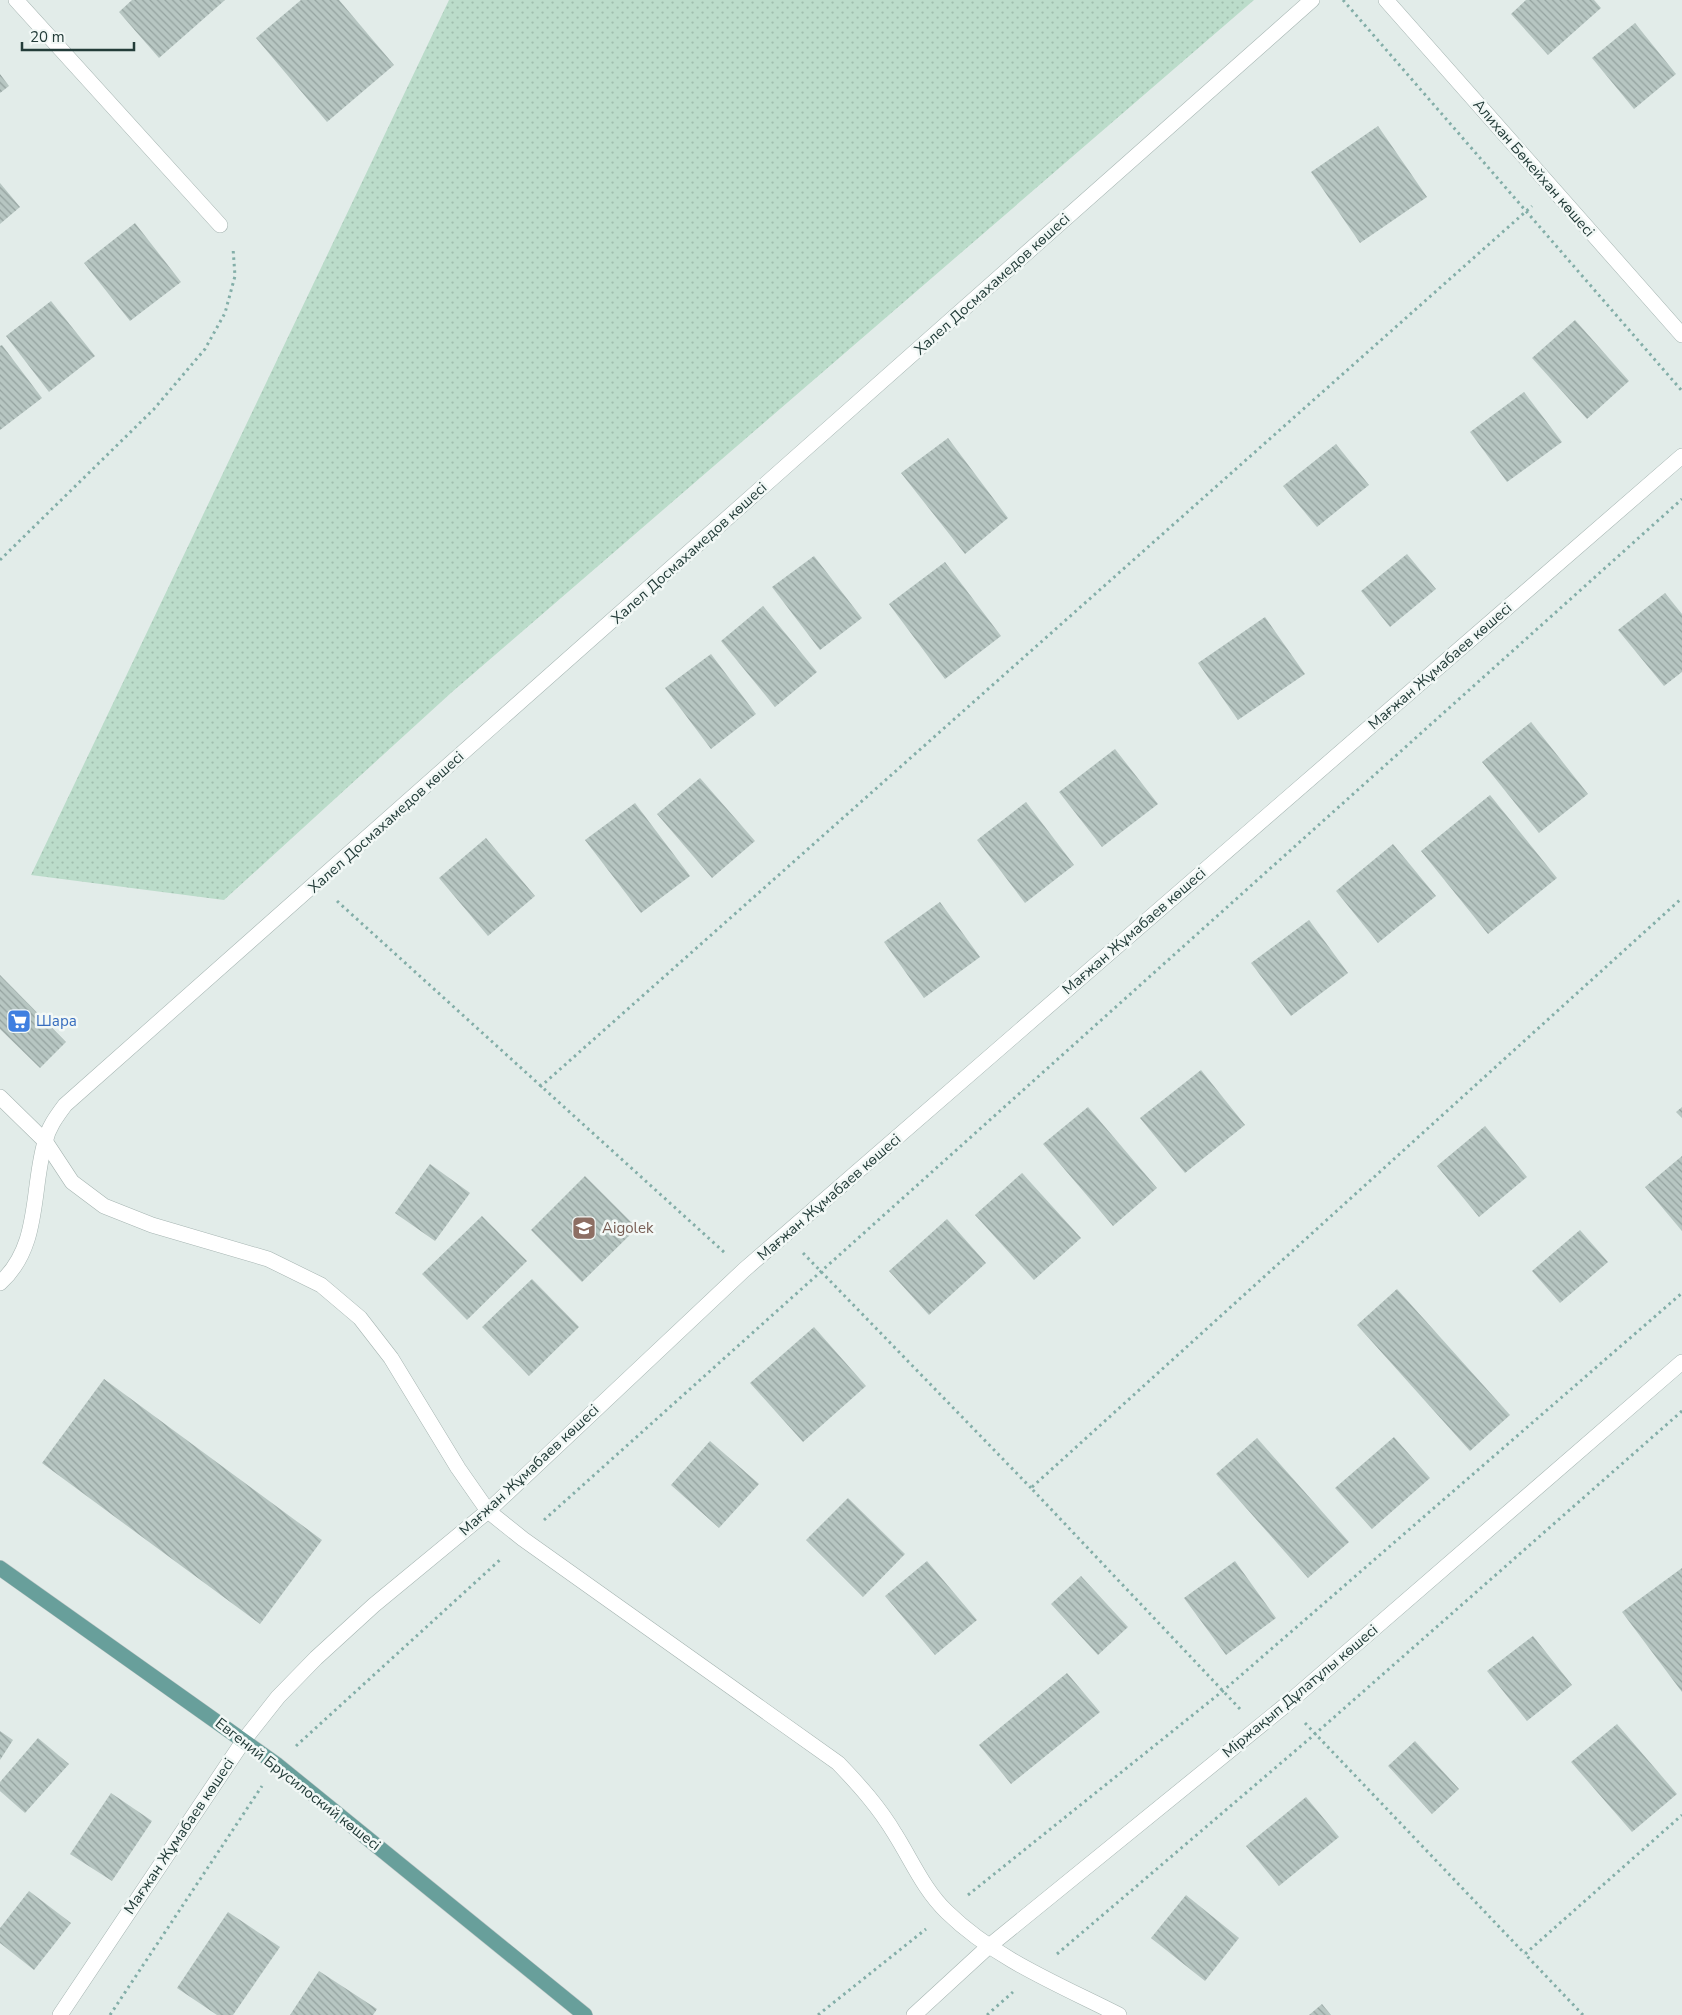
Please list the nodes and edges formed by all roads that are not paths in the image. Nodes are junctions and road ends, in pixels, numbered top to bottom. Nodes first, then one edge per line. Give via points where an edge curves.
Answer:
1 (16, 0) edge
2 (1312, 0) edge
3 (1386, 0) edge
4 (220, 225) road end
5 (1682, 335) edge
6 (1682, 456) edge
7 (0, 1097) edge
8 (45, 1141) junction
9 (0, 1283) edge
10 (1682, 1362) edge
11 (488, 1511) junction
12 (0, 1568) edge
13 (244, 1740) junction
14 (988, 1947) junction
15 (60, 2015) edge
16 (584, 2015) edge
17 (914, 2015) edge
18 (1119, 2015) edge

1 - 4 street
2 - 8 street, Халел Досмахамедов көшесі via 65,1105 52,1122
3 - 5 street, Алихан Бөкейхан көшесі
6 - 11 street, Мағжан Жұмабаев көшесі via 744,1270
7 - 8 street
8 - 9 street, Халел Досмахамедов көшесі via 30,1236
8 - 11 street via 72,1182 104,1206 152,1225 268,1259 321,1285 360,1318 391,1358
10 - 14 street, Міржақып Дұлатұлы көшесі via 1287,1704
11 - 13 street, Мағжан Жұмабаев көшесі via 374,1605 316,1658 278,1697
11 - 14 street via 838,1763 871,1798 925,1887 947,1912
12 - 13 main road, Евгений Брусилоский көшесі
13 - 15 street, Мағжан Жұмабаев көшесі
13 - 16 main road, Евгений Брусилоский көшесі
14 - 17 street, Міржақып Дұлатұлы көшесі
14 - 18 street

